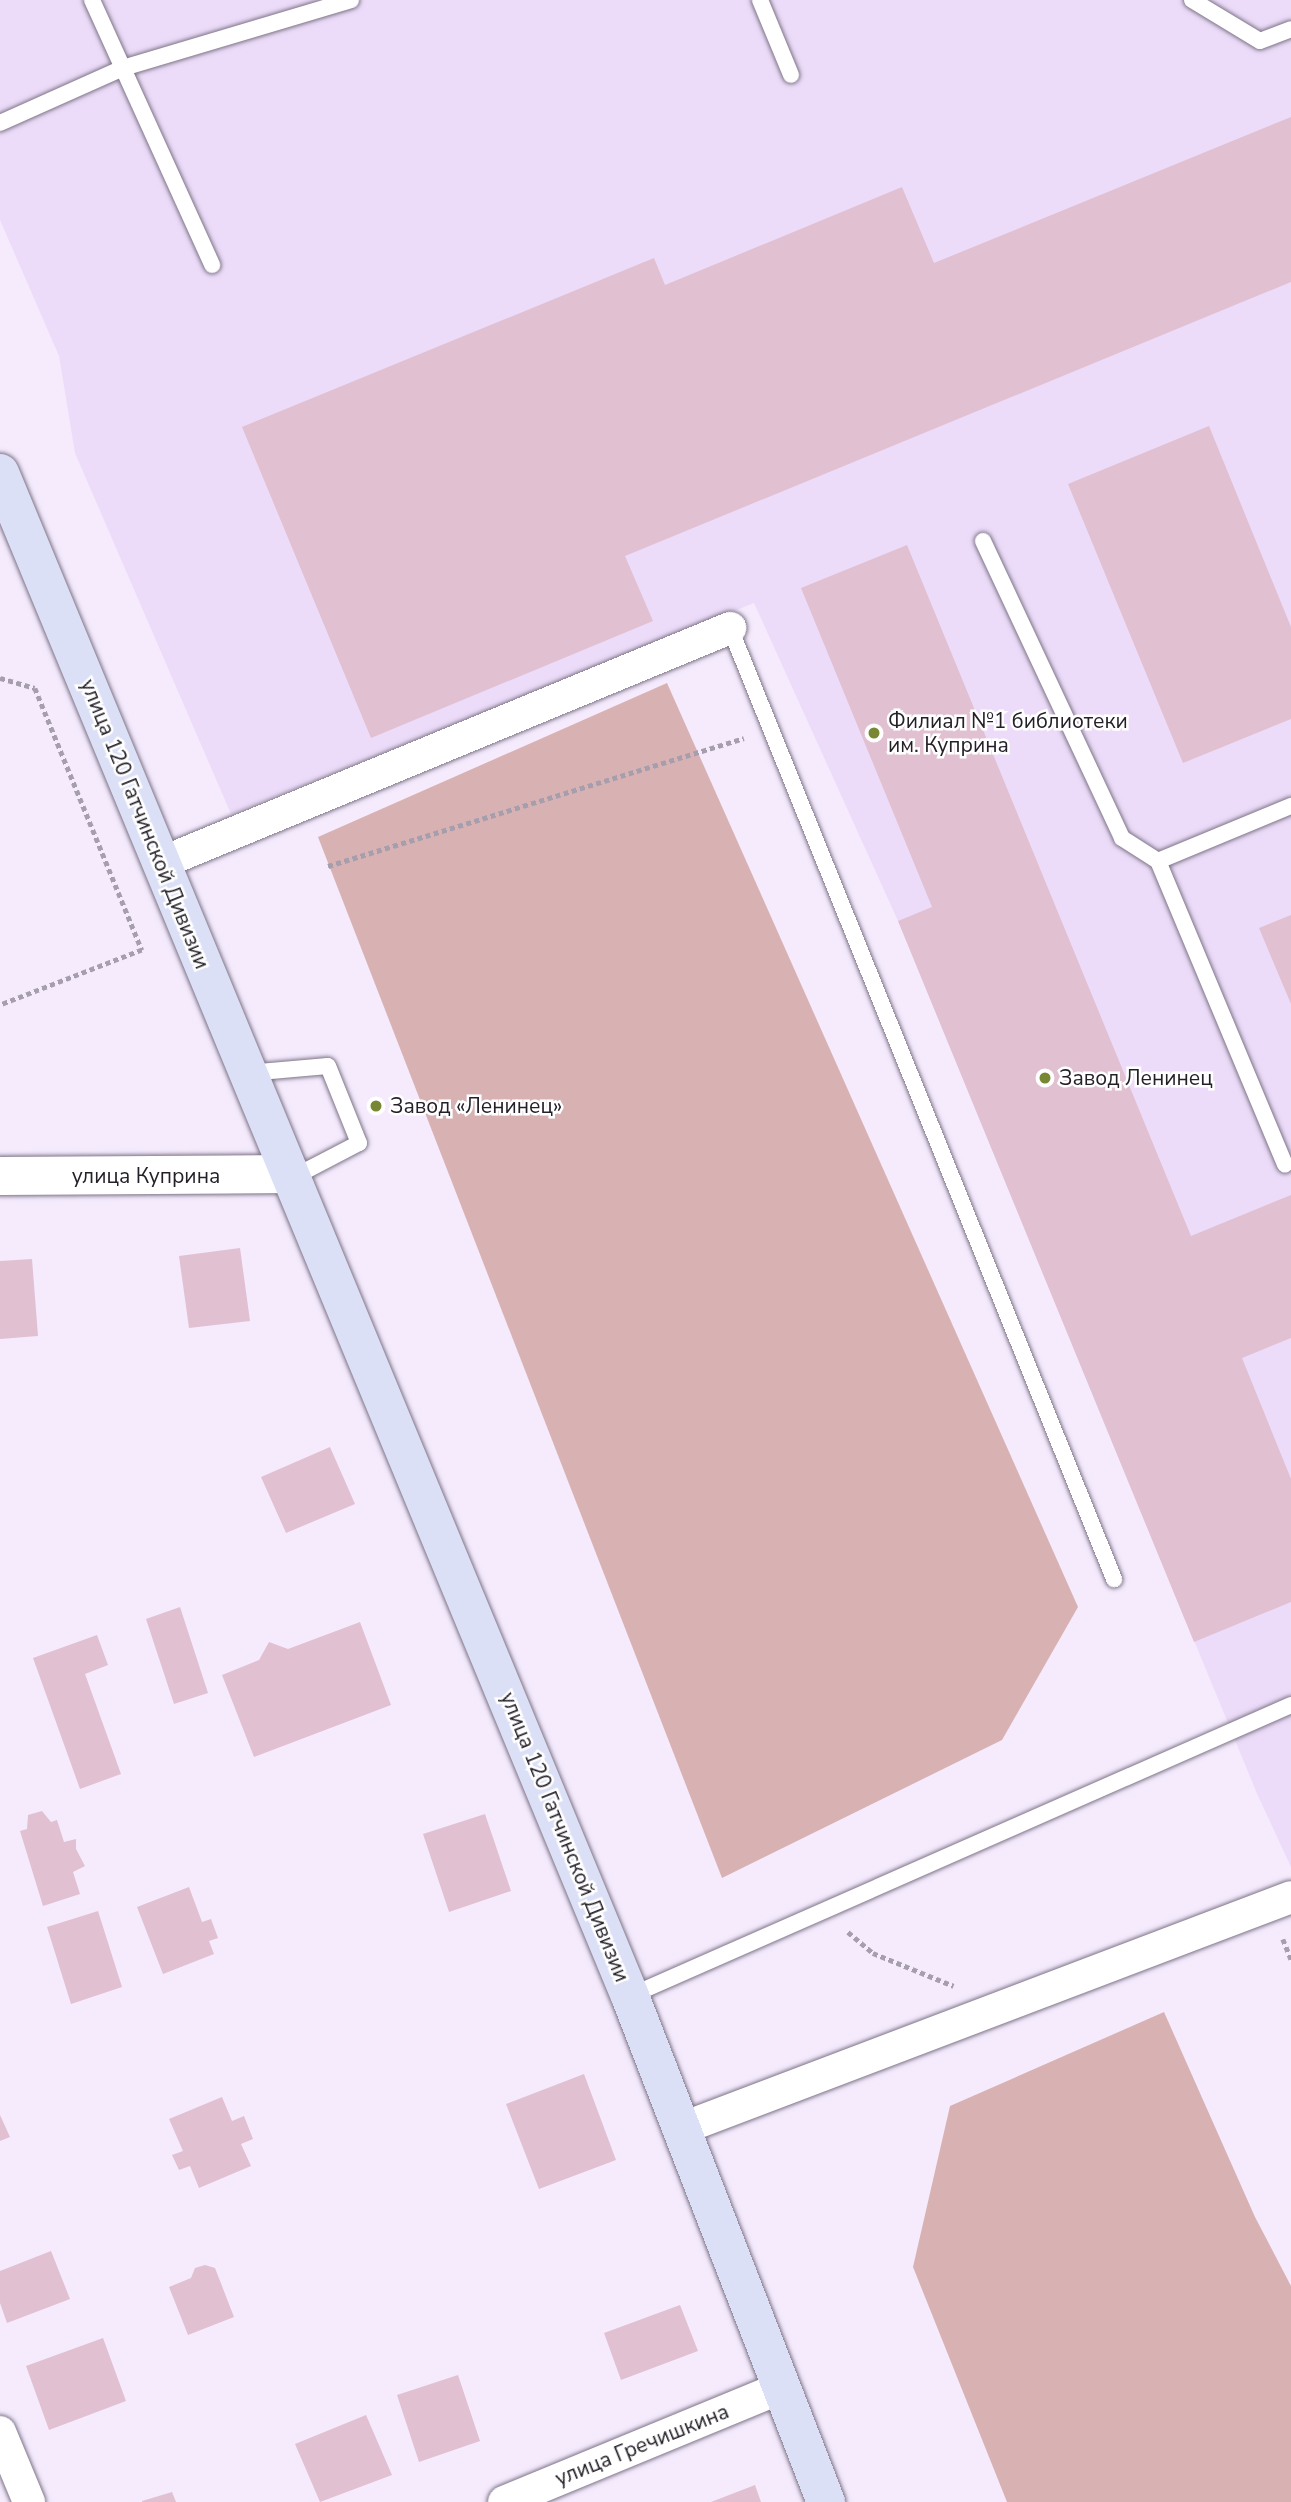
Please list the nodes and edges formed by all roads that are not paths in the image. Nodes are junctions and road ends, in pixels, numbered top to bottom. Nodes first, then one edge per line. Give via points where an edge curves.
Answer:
1 (92, 0) edge
2 (351, 0) edge
3 (760, 0) edge
4 (1192, 0) edge
5 (1291, 29) edge
6 (123, 68) junction
7 (791, 75) dead end
8 (0, 122) edge
9 (212, 265) dead end
10 (0, 473) edge
11 (983, 541) dead end
12 (730, 628) joint
13 (1291, 806) edge
14 (1158, 861) junction
15 (161, 863) junction
16 (247, 1073) junction
17 (1285, 1164) dead end
18 (0, 1176) edge
19 (291, 1176) junction
20 (1114, 1578) dead end
21 (1291, 1705) edge
22 (1291, 1898) edge
23 (630, 1996) junction
24 (683, 2128) junction
25 (780, 2388) junction
26 (0, 2432) edge
27 (29, 2502) edge
28 (504, 2502) edge
29 (826, 2502) edge

1 - 6 lane
2 - 6 lane
3 - 7 lane
4 - 5 lane via 1260,41
6 - 8 lane
6 - 9 lane
10 - 15 main road, улица 120 Гатчинской Дивизии
11 - 14 lane via 1122,838
12 - 15 street
12 - 20 lane
13 - 14 lane
14 - 17 lane
15 - 16 main road, улица 120 Гатчинской Дивизии
16 - 19 main road, улица 120 Гатчинской Дивизии
16 - 19 lane via 328,1066 359,1143
18 - 19 street, улица Куприна
19 - 23 main road, улица 120 Гатчинской Дивизии
21 - 23 lane
22 - 24 street
23 - 24 main road, улица 120 Гатчинской Дивизии
24 - 25 main road, улица 120 Гатчинской Дивизии
25 - 28 street, улица Гречишкина
25 - 29 main road, улица 120 Гатчинской Дивизии
26 - 27 street

